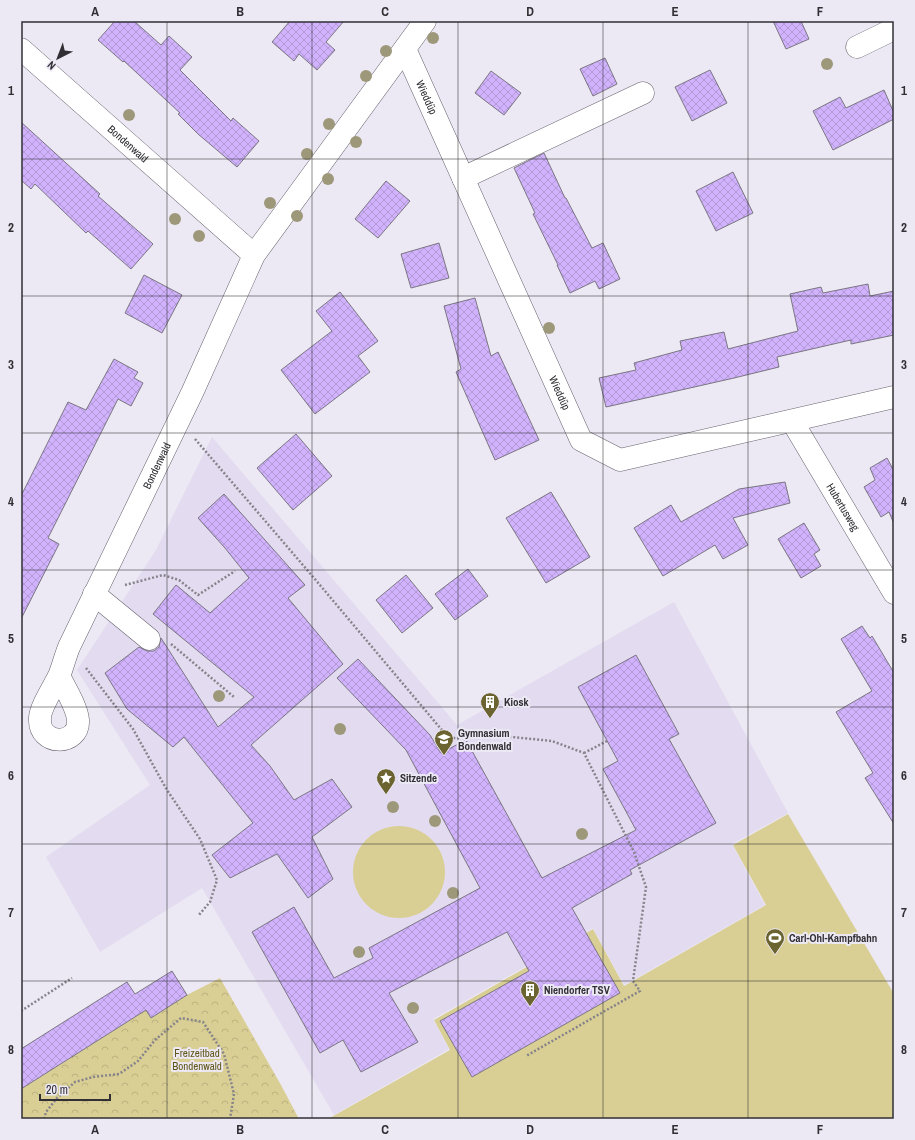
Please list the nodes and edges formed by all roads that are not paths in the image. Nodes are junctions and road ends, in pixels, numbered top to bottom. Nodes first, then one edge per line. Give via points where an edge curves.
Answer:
1 (425, 21) edge
2 (894, 29) edge
3 (857, 47) dead end
4 (21, 49) edge
5 (405, 49) junction
6 (643, 94) dead end
7 (463, 178) junction
8 (254, 255) junction
9 (894, 397) edge
10 (792, 420) junction
11 (894, 593) edge
12 (94, 594) junction
13 (148, 639) dead end
14 (59, 676) dead end

1 - 5 street, Bondenwald
2 - 3 street
4 - 8 street, Bondenwald
5 - 7 street, Wieddüp
5 - 8 street, Bondenwald
6 - 7 street
7 - 10 street, Wieddüp via 581,440 620,460
8 - 12 street, Bondenwald via 179,421
9 - 10 street, Wieddüp
10 - 11 street, Hubertusweg
12 - 13 street
12 - 14 street, Bondenwald via 67,652

